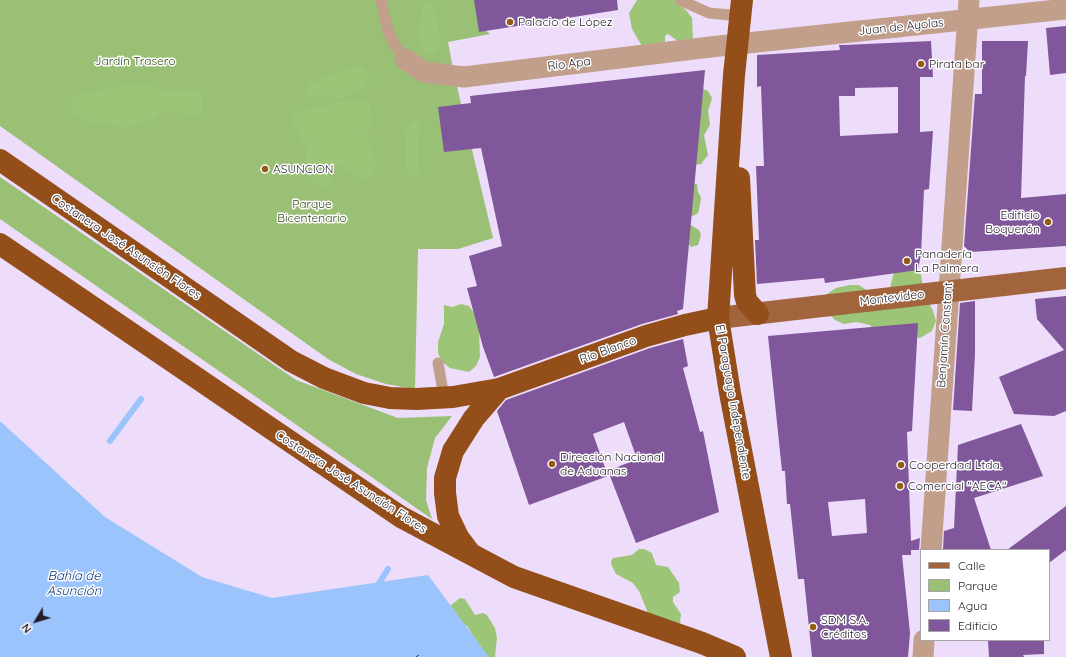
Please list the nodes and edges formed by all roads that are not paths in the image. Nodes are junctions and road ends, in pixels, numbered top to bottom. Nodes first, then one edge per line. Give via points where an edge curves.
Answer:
1 (381, 0) edge
2 (680, 0) edge
3 (741, 8) edge
4 (1066, 9) edge
5 (968, 10) edge
6 (737, 45) junction
7 (405, 59) joint
8 (734, 75) junction
9 (0, 160) edge
10 (0, 244) edge
11 (1066, 278) edge
12 (948, 292) junction
13 (758, 314) junction
14 (718, 318) junction
15 (438, 363) dead end
16 (499, 390) junction
17 (444, 397) junction
18 (931, 549) edge
19 (476, 559) junction
20 (776, 634) junction
21 (924, 641) edge
22 (735, 657) edge
23 (781, 657) edge
24 (790, 657) edge
25 (923, 657) edge

1 - 7 lane via 388,31
2 - 3 lane via 709,13
3 - 6 highway, El Paraguayo Independiente
4 - 5 street, Juan de Ayolas
5 - 6 street, Juan de Ayolas
5 - 12 street, Benjamín Constant
6 - 7 street, Río Apa via 464,77 424,72
6 - 8 highway, El Paraguayo Independiente
8 - 13 highway via 745,295 747,302
8 - 14 highway, El Paraguayo Independiente
9 - 17 highway, Costanera José Asunción Flores via 291,361 324,378 364,393 390,398
10 - 19 highway, Costanera José Asunción Flores via 400,517
11 - 12 main road, Montevideo
12 - 13 main road, Montevideo
12 - 18 street, Benjamín Constant
13 - 14 main road, Montevideo
14 - 16 highway, Río Blanco via 646,336
14 - 20 highway, El Paraguayo Independiente
15 - 17 lane
16 - 17 highway, Costanera José Asunción Flores
16 - 19 highway via 474,418 453,451 445,478 446,504 452,526
19 - 22 highway, Costanera José Asunción Flores via 514,577
20 - 23 highway, El Paraguayo Independiente
20 - 24 highway
21 - 25 street

